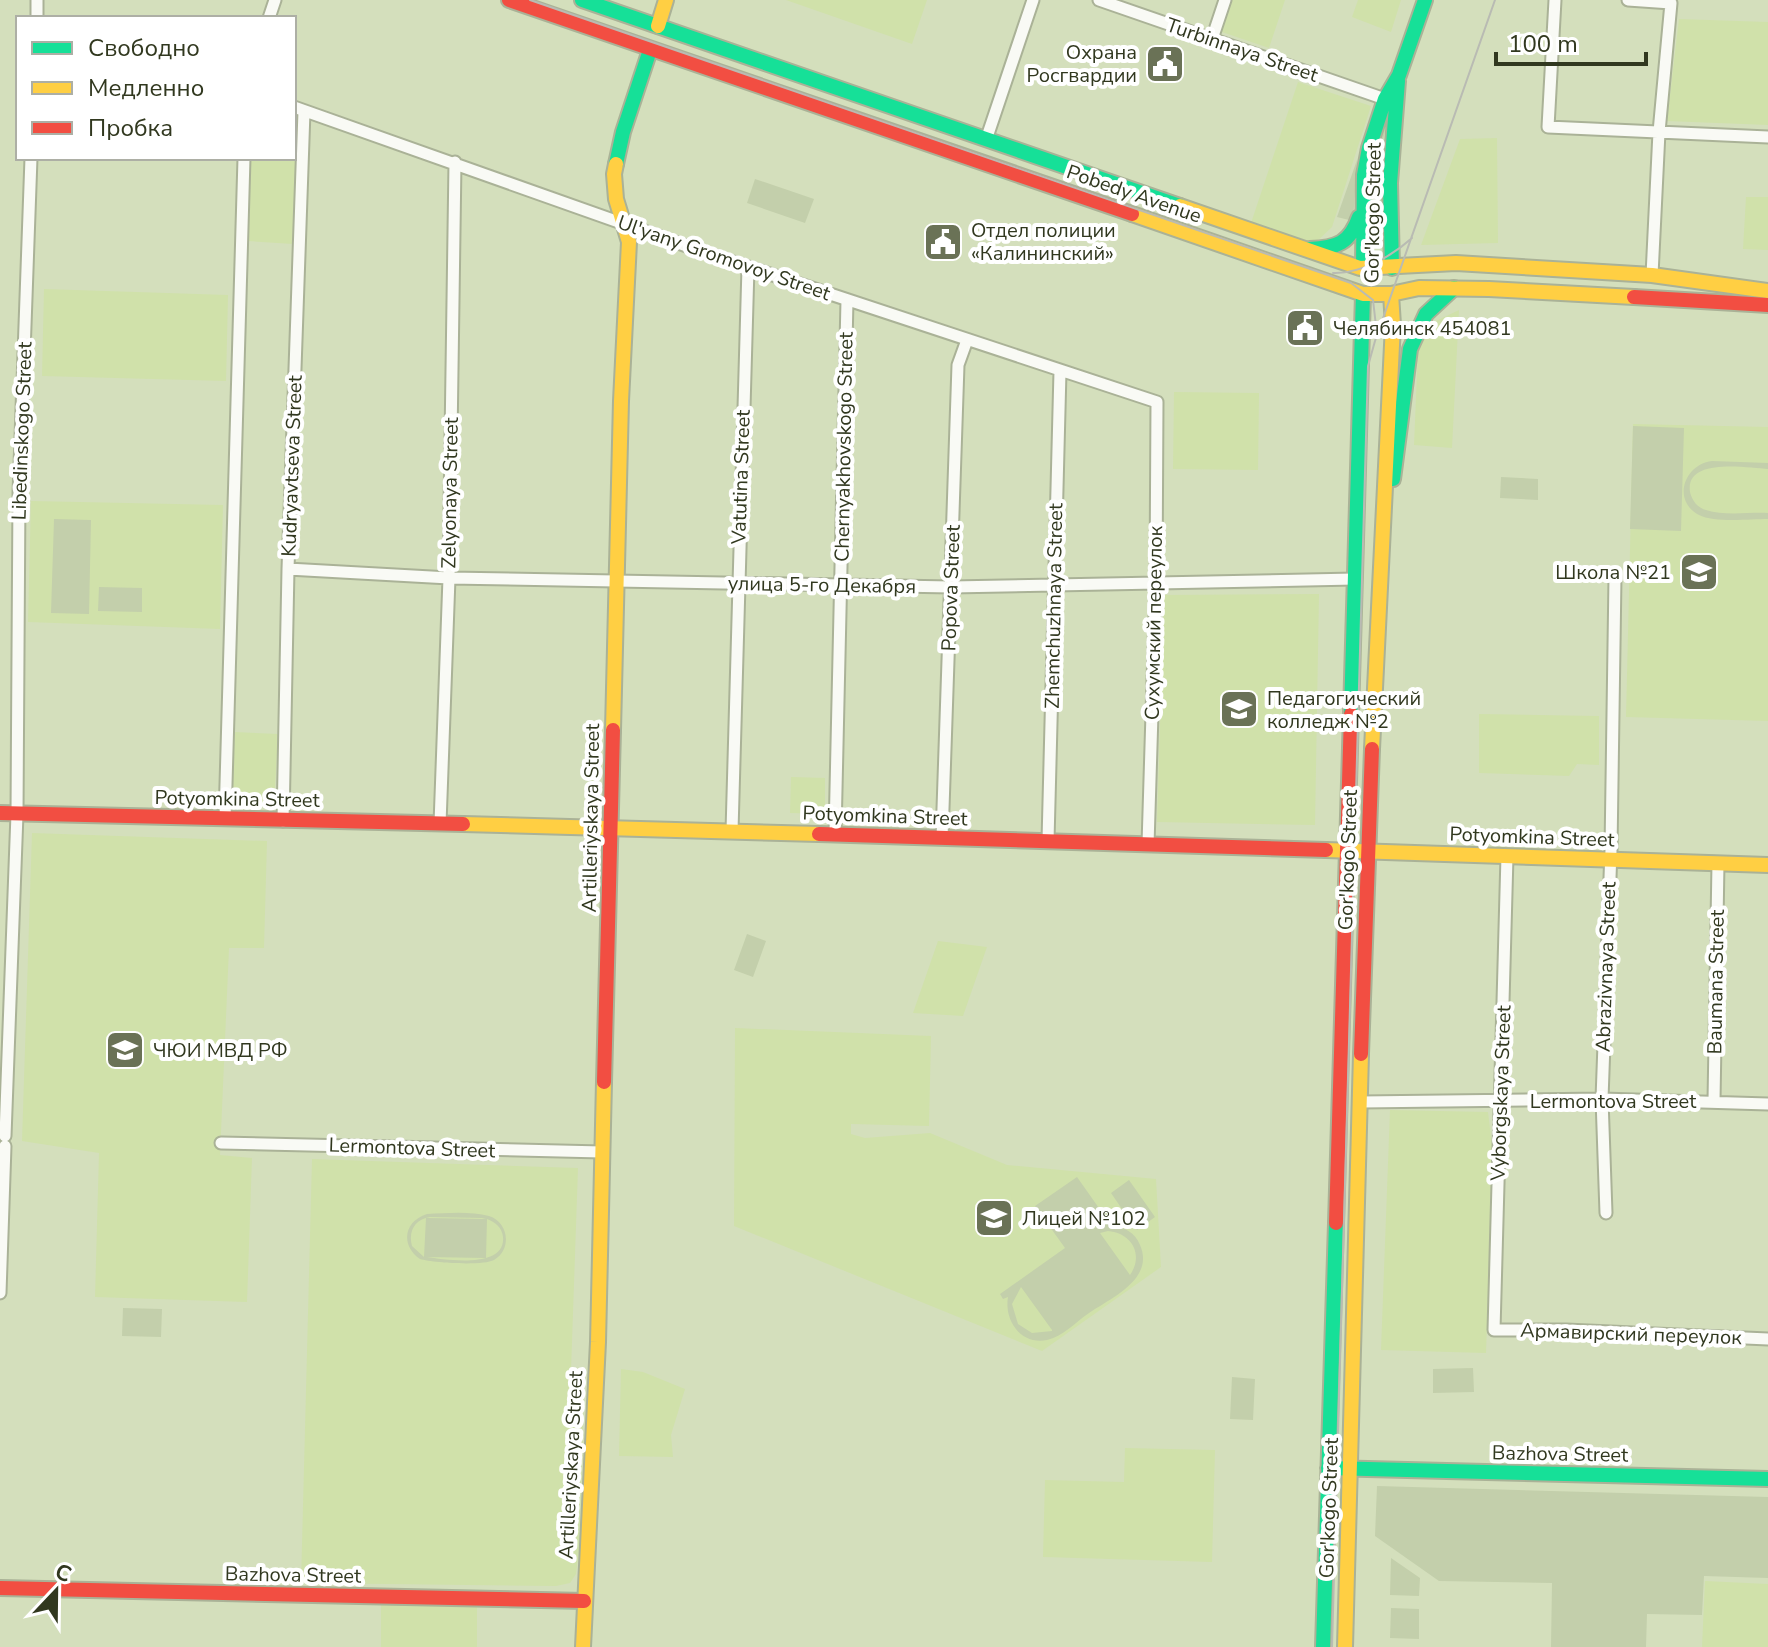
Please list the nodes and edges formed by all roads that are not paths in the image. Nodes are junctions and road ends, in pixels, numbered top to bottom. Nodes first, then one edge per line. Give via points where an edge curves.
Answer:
1 (509, 0) edge
2 (582, 0) edge
3 (666, 0) edge
4 (1033, 0) edge
5 (1099, 0) edge
6 (1225, 0) edge
7 (1425, 0) edge
8 (1555, 0) edge
9 (1628, 0) edge
10 (658, 26) junction
11 (1212, 39) junction
12 (650, 50) junction
13 (1399, 75) junction
14 (1385, 99) junction
15 (299, 109) edge
16 (1659, 132) junction
17 (1768, 137) edge
18 (986, 140) junction
19 (31, 160) edge
20 (244, 160) edge
21 (455, 162) junction
22 (1364, 202) junction
23 (621, 222) junction
24 (1302, 249) junction
25 (748, 267) junction
26 (1392, 268) junction
27 (1363, 269) junction
28 (1652, 275) junction
29 (1454, 288) junction
30 (1768, 291) edge
31 (1363, 294) junction
32 (1391, 294) junction
33 (847, 300) junction
34 (1768, 305) edge
35 (967, 340) junction
36 (1060, 371) junction
37 (1157, 402) joint
38 (1383, 518) junction
39 (288, 569) junction
40 (1615, 577) dead end
41 (449, 578) junction
42 (1355, 579) junction
43 (617, 582) junction
44 (1156, 582) junction
45 (738, 583) junction
46 (842, 586) junction
47 (1055, 586) junction
48 (951, 587) junction
49 (1352, 670) junction
50 (1375, 672) junction
51 (0, 813) edge
52 (17, 814) junction
53 (225, 819) junction
54 (283, 821) junction
55 (440, 824) junction
56 (611, 827) junction
57 (732, 831) junction
58 (835, 834) junction
59 (942, 838) junction
60 (1048, 841) junction
61 (1148, 845) junction
62 (1345, 851) junction
63 (1367, 851) junction
64 (1507, 856) junction
65 (1609, 859) junction
66 (1718, 863) junction
67 (1768, 865) edge
68 (1602, 1099) junction
69 (1501, 1101) junction
70 (1714, 1101) junction
71 (1361, 1102) junction
72 (1768, 1104) edge
73 (221, 1143) dead end
74 (602, 1152) junction
75 (1606, 1213) dead end
76 (0, 1293) edge
77 (1494, 1330) joint
78 (1768, 1339) edge
79 (1328, 1468) junction
80 (1350, 1468) junction
81 (1768, 1479) edge
82 (0, 1588) edge
83 (584, 1601) junction
84 (583, 1647) edge
85 (1323, 1647) edge
86 (1345, 1647) edge

1 - 12 main road, Pobedy Avenue
2 - 10 main road, Pobedy Avenue
3 - 10 main road, Artilleriyskaya Street
4 - 18 street
5 - 11 street, Turbinnaya Street
6 - 11 street
7 - 13 main road, Gor'kogo Street
8 - 16 street via 1548,127
9 - 16 street via 1671,3
10 - 12 main road, Artilleriyskaya Street
10 - 18 main road, Pobedy Avenue
11 - 14 street, Turbinnaya Street
12 - 23 main road, Artilleriyskaya Street via 616,158
12 - 31 main road, Pobedy Avenue
13 - 14 main road, Gor'kogo Street
13 - 26 main road, Gor'kogo Street via 1390,183
14 - 22 main road, Gor'kogo Street via 1369,148
15 - 21 street, Ul'yany Gromovoy Street
15 - 39 street, Kudryavtseva Street
16 - 17 street
16 - 28 street
18 - 24 main road, Pobedy Avenue
19 - 52 street, Libedinskogo Street via 19,493
20 - 53 street
21 - 23 street, Ul'yany Gromovoy Street
21 - 41 street, Zelyonaya Street
22 - 24 main road, Gor'kogo Street via 1346,244
22 - 27 main road, Gor'kogo Street
23 - 25 street, Ul'yany Gromovoy Street
23 - 43 main road, Artilleriyskaya Street via 629,242
24 - 27 main road, Pobedy Avenue
25 - 33 street, Ul'yany Gromovoy Street
25 - 45 street, Vatutina Street
26 - 27 main road, Pobedy Avenue
26 - 28 main road, Pobedy Avenue via 1456,263
26 - 32 main road, Gor'kogo Street
27 - 31 main road, Gor'kogo Street
28 - 30 main road, Pobedy Avenue
29 - 32 main road, Pobedy Avenue
29 - 34 main road, Pobedy Avenue
29 - 38 main road via 1429,309 1410,349 1392,489
31 - 32 main road, Pobedy Avenue
31 - 42 main road, Gor'kogo Street
32 - 38 main road, Gor'kogo Street
33 - 35 street, Ul'yany Gromovoy Street
33 - 46 street, Chernyakhovskogo Street
35 - 36 street, Ul'yany Gromovoy Street
35 - 48 street, Popova Street via 958,365
36 - 37 street, Ul'yany Gromovoy Street
36 - 47 street, Zhemchuzhnaya Street
37 - 44 street, Сухумский переулок
38 - 50 main road, Gor'kogo Street
39 - 41 street, улица 5-го Декабря
39 - 54 street, Kudryavtseva Street
40 - 65 street, Abrazivnaya Street
41 - 43 street, улица 5-го Декабря
41 - 55 street, Zelyonaya Street
42 - 44 street, улица 5-го Декабря
42 - 49 main road, Gor'kogo Street
43 - 45 street, улица 5-го Декабря
43 - 56 main road, Artilleriyskaya Street
44 - 47 street, улица 5-го Декабря
44 - 61 street, Сухумский переулок
45 - 46 street, улица 5-го Декабря
45 - 57 street, Vatutina Street
46 - 48 street, улица 5-го Декабря
46 - 58 street, Chernyakhovskogo Street
47 - 48 street, улица 5-го Декабря
47 - 60 street, Zhemchuzhnaya Street
48 - 59 street, Popova Street
49 - 50 main road
49 - 62 main road, Gor'kogo Street
50 - 63 main road, Gor'kogo Street
51 - 52 main road, Potyomkina Street
52 - 53 main road, Potyomkina Street
52 - 76 street, Libedinskogo Street
53 - 54 main road, Potyomkina Street
54 - 55 main road, Potyomkina Street
55 - 56 main road, Potyomkina Street
56 - 57 main road, Potyomkina Street
56 - 74 main road, Artilleriyskaya Street
57 - 58 main road, Potyomkina Street
58 - 59 main road, Potyomkina Street
59 - 60 main road, Potyomkina Street
60 - 61 main road, Potyomkina Street
61 - 62 main road, Potyomkina Street
62 - 63 main road, Potyomkina Street
62 - 79 main road, Gor'kogo Street
63 - 64 main road, Potyomkina Street
63 - 71 main road, Gor'kogo Street
64 - 65 main road, Potyomkina Street
64 - 69 street, Vyborgskaya Street
65 - 66 main road, Potyomkina Street
65 - 68 street, Abrazivnaya Street
66 - 67 main road, Potyomkina Street
66 - 70 street, Baumana Street
68 - 69 street, Lermontova Street
68 - 70 street, Lermontova Street
68 - 75 street, Abrazivnaya Street
69 - 71 street, Lermontova Street
69 - 77 street, Vyborgskaya Street
70 - 72 street, Lermontova Street
71 - 80 main road, Gor'kogo Street
73 - 74 street, Lermontova Street
74 - 83 main road, Artilleriyskaya Street
77 - 78 street, Армавирский переулок
79 - 80 main road, Bazhova Street
79 - 85 main road, Gor'kogo Street
80 - 81 main road, Bazhova Street
80 - 86 main road, Gor'kogo Street
82 - 83 main road, Bazhova Street
83 - 84 main road, Artilleriyskaya Street

